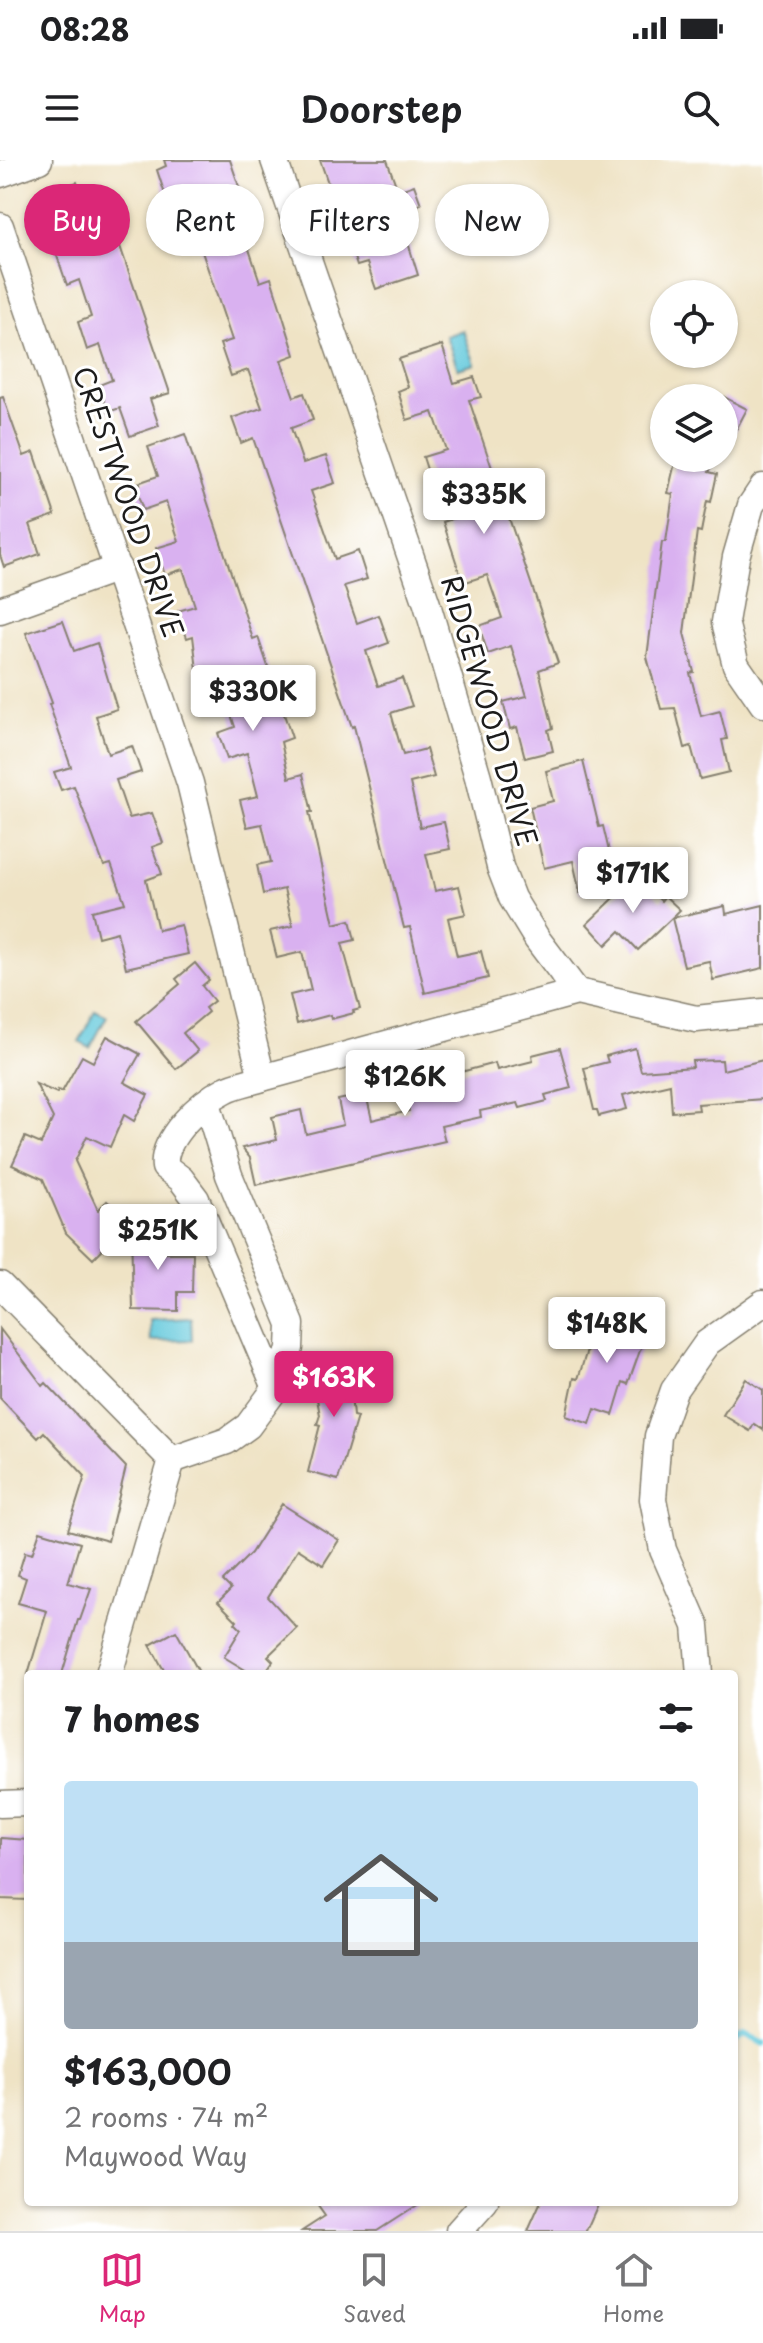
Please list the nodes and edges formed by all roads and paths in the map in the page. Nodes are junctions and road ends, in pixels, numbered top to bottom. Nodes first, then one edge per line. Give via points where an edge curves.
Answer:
1 (39, 160) edge
2 (274, 160) edge
3 (0, 174) edge
4 (0, 226) edge
5 (763, 487) edge
6 (118, 568) junction
7 (0, 610) edge
8 (763, 704) edge
9 (577, 992) junction
10 (763, 1012) edge
11 (262, 1078) junction
12 (207, 1103) junction
13 (0, 1285) edge
14 (763, 1303) edge
15 (276, 1388) junction
16 (172, 1460) junction
17 (110, 1670) edge
18 (700, 1670) edge
19 (24, 1803) edge
20 (0, 1804) edge
21 (481, 2206) edge
22 (459, 2231) edge

1 - 3 street
2 - 9 street, RIDGEWOOD DRIVE via 427,604 500,867 537,939
4 - 6 street, CRESTWOOD DRIVE
5 - 8 street via 751,505 736,557 725,622 736,665
6 - 7 street
6 - 11 street, CRESTWOOD DRIVE via 190,783
9 - 10 street via 696,1019
9 - 11 street
11 - 12 street via 226,1089
12 - 15 street via 229,1175 291,1324 290,1348
12 - 15 street via 181,1126 163,1156 165,1167 196,1199
13 - 16 street
14 - 18 street via 707,1343 674,1390 658,1436 653,1499 663,1550 696,1626
15 - 16 street via 248,1426 227,1441
16 - 17 street
19 - 20 street
21 - 22 street

